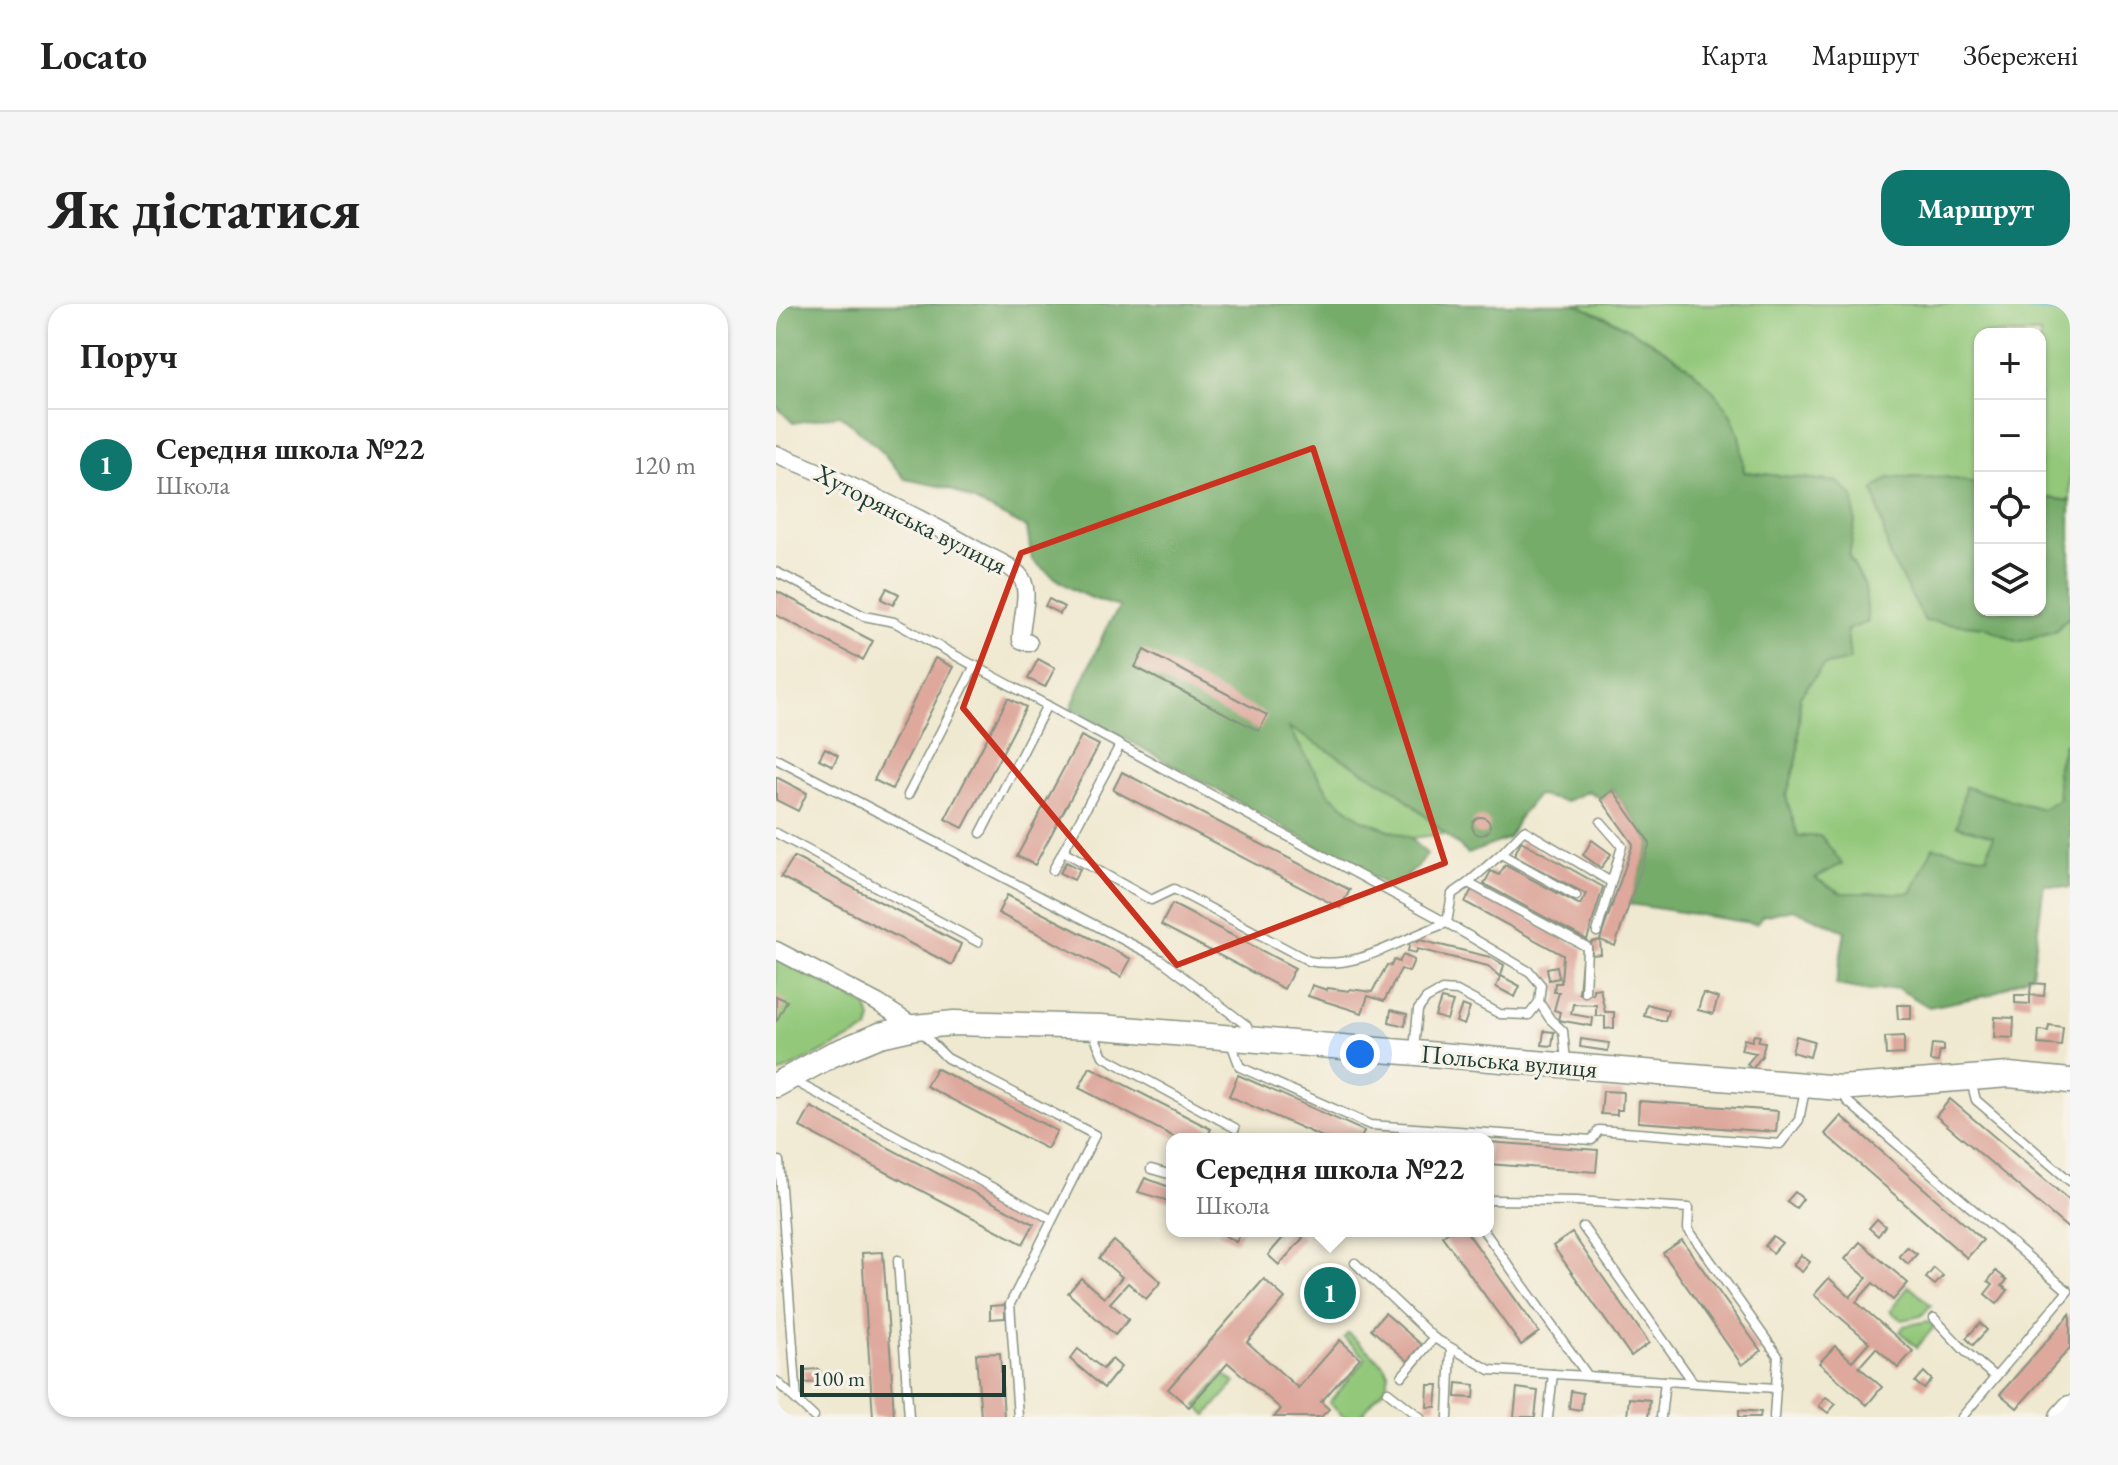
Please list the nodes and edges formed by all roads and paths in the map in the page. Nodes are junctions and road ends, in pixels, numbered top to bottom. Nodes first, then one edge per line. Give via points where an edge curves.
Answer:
1 (776, 454) edge
2 (776, 572) edge
3 (1029, 643) dead end
4 (975, 665) junction
5 (1047, 705) junction
6 (1120, 745) junction
7 (776, 759) edge
8 (908, 795) dead end
9 (1601, 822) dead end
10 (776, 833) edge
11 (981, 833) dead end
12 (1063, 851) junction
13 (1501, 854) junction
14 (1053, 870) dead end
15 (1611, 882) junction
16 (1468, 883) junction
17 (1576, 896) dead end
18 (1447, 923) junction
19 (1597, 932) dead end
20 (978, 942) dead end
21 (776, 950) edge
22 (1585, 992) dead end
23 (1539, 1002) junction
24 (915, 1027) junction
25 (1101, 1027) junction
26 (1228, 1037) junction
27 (1254, 1039) junction
28 (1414, 1054) junction
29 (1567, 1066) junction
30 (1970, 1077) junction
31 (2070, 1081) edge
32 (782, 1082) edge
33 (1806, 1085) junction
34 (1840, 1088) junction
35 (1235, 1128) dead end
36 (1488, 1133) edge
37 (1494, 1133) edge
38 (779, 1161) dead end
39 (1151, 1169) dead end
40 (1166, 1173) edge
41 (2070, 1181) edge
42 (1494, 1200) edge
43 (1051, 1219) junction
44 (1583, 1227) dead end
45 (1488, 1237) edge
46 (898, 1260) dead end
47 (1355, 1263) dead end
48 (1934, 1318) dead end
49 (1434, 1338) junction
50 (1451, 1348) junction
51 (1553, 1374) junction
52 (1402, 1376) dead end
53 (1588, 1376) junction
54 (1995, 1377) junction
55 (776, 1381) edge
56 (1665, 1381) junction
57 (1693, 1382) junction
58 (1776, 1388) junction
59 (1388, 1392) dead end
60 (797, 1400) junction
61 (2070, 1408) edge
62 (814, 1417) edge
63 (909, 1417) edge
64 (1018, 1417) edge
65 (1420, 1417) edge
66 (1448, 1417) edge
67 (1548, 1417) edge
68 (1661, 1417) edge
69 (1774, 1417) edge
70 (1962, 1417) edge
71 (2062, 1417) edge

1 - 3 street, Хуторянська вулиця via 857,487 1020,575 1027,592 1021,640
2 - 4 lane via 864,616 894,622
4 - 5 lane
4 - 8 lane
5 - 6 lane
5 - 11 lane
6 - 12 lane
6 - 18 lane
7 - 27 lane via 1160,959 1246,1025
9 - 15 lane via 1622,846
10 - 20 lane
12 - 14 lane
12 - 18 lane via 1151,900 1174,889 1309,961 1329,965 1352,962
13 - 15 lane via 1524,830
13 - 16 lane
13 - 17 lane
15 - 19 lane
16 - 18 lane via 1452,894
16 - 22 lane via 1587,947
18 - 23 lane via 1530,972 1541,985
21 - 24 street
23 - 28 lane via 1529,1015 1500,1014 1457,991 1442,990 1418,1010
23 - 29 lane via 1563,1031
24 - 25 street, Польська вулиця
24 - 32 street, Польська вулиця via 855,1044
24 - 43 lane via 947,1058 1095,1135
25 - 26 street, Польська вулиця
25 - 35 lane via 1096,1040 1103,1056
26 - 27 street, Польська вулиця
26 - 36 lane via 1240,1067 1370,1125
27 - 28 street, Польська вулиця
28 - 29 street, Польська вулиця
29 - 33 street, Польська вулиця
30 - 31 street, Польська вулиця
30 - 34 street, Польська вулиця
30 - 41 lane via 1976,1100
32 - 43 lane
33 - 34 street, Польська вулиця
33 - 37 lane via 1799,1120 1780,1144 1599,1130 1592,1140
34 - 54 lane via 1847,1101 2068,1291
38 - 60 lane
39 - 40 lane
42 - 58 lane via 1689,1208 1688,1229 1778,1356
43 - 64 lane via 1010,1304
44 - 57 lane
45 - 53 lane
46 - 63 lane
47 - 49 lane
48 - 54 lane
49 - 50 lane
49 - 52 lane
50 - 51 lane via 1490,1370
50 - 66 lane
51 - 53 lane
51 - 67 lane
53 - 56 lane
54 - 70 lane
55 - 60 lane
56 - 57 lane
56 - 68 lane
57 - 58 lane
58 - 69 lane
59 - 65 lane
60 - 62 lane
61 - 71 street

